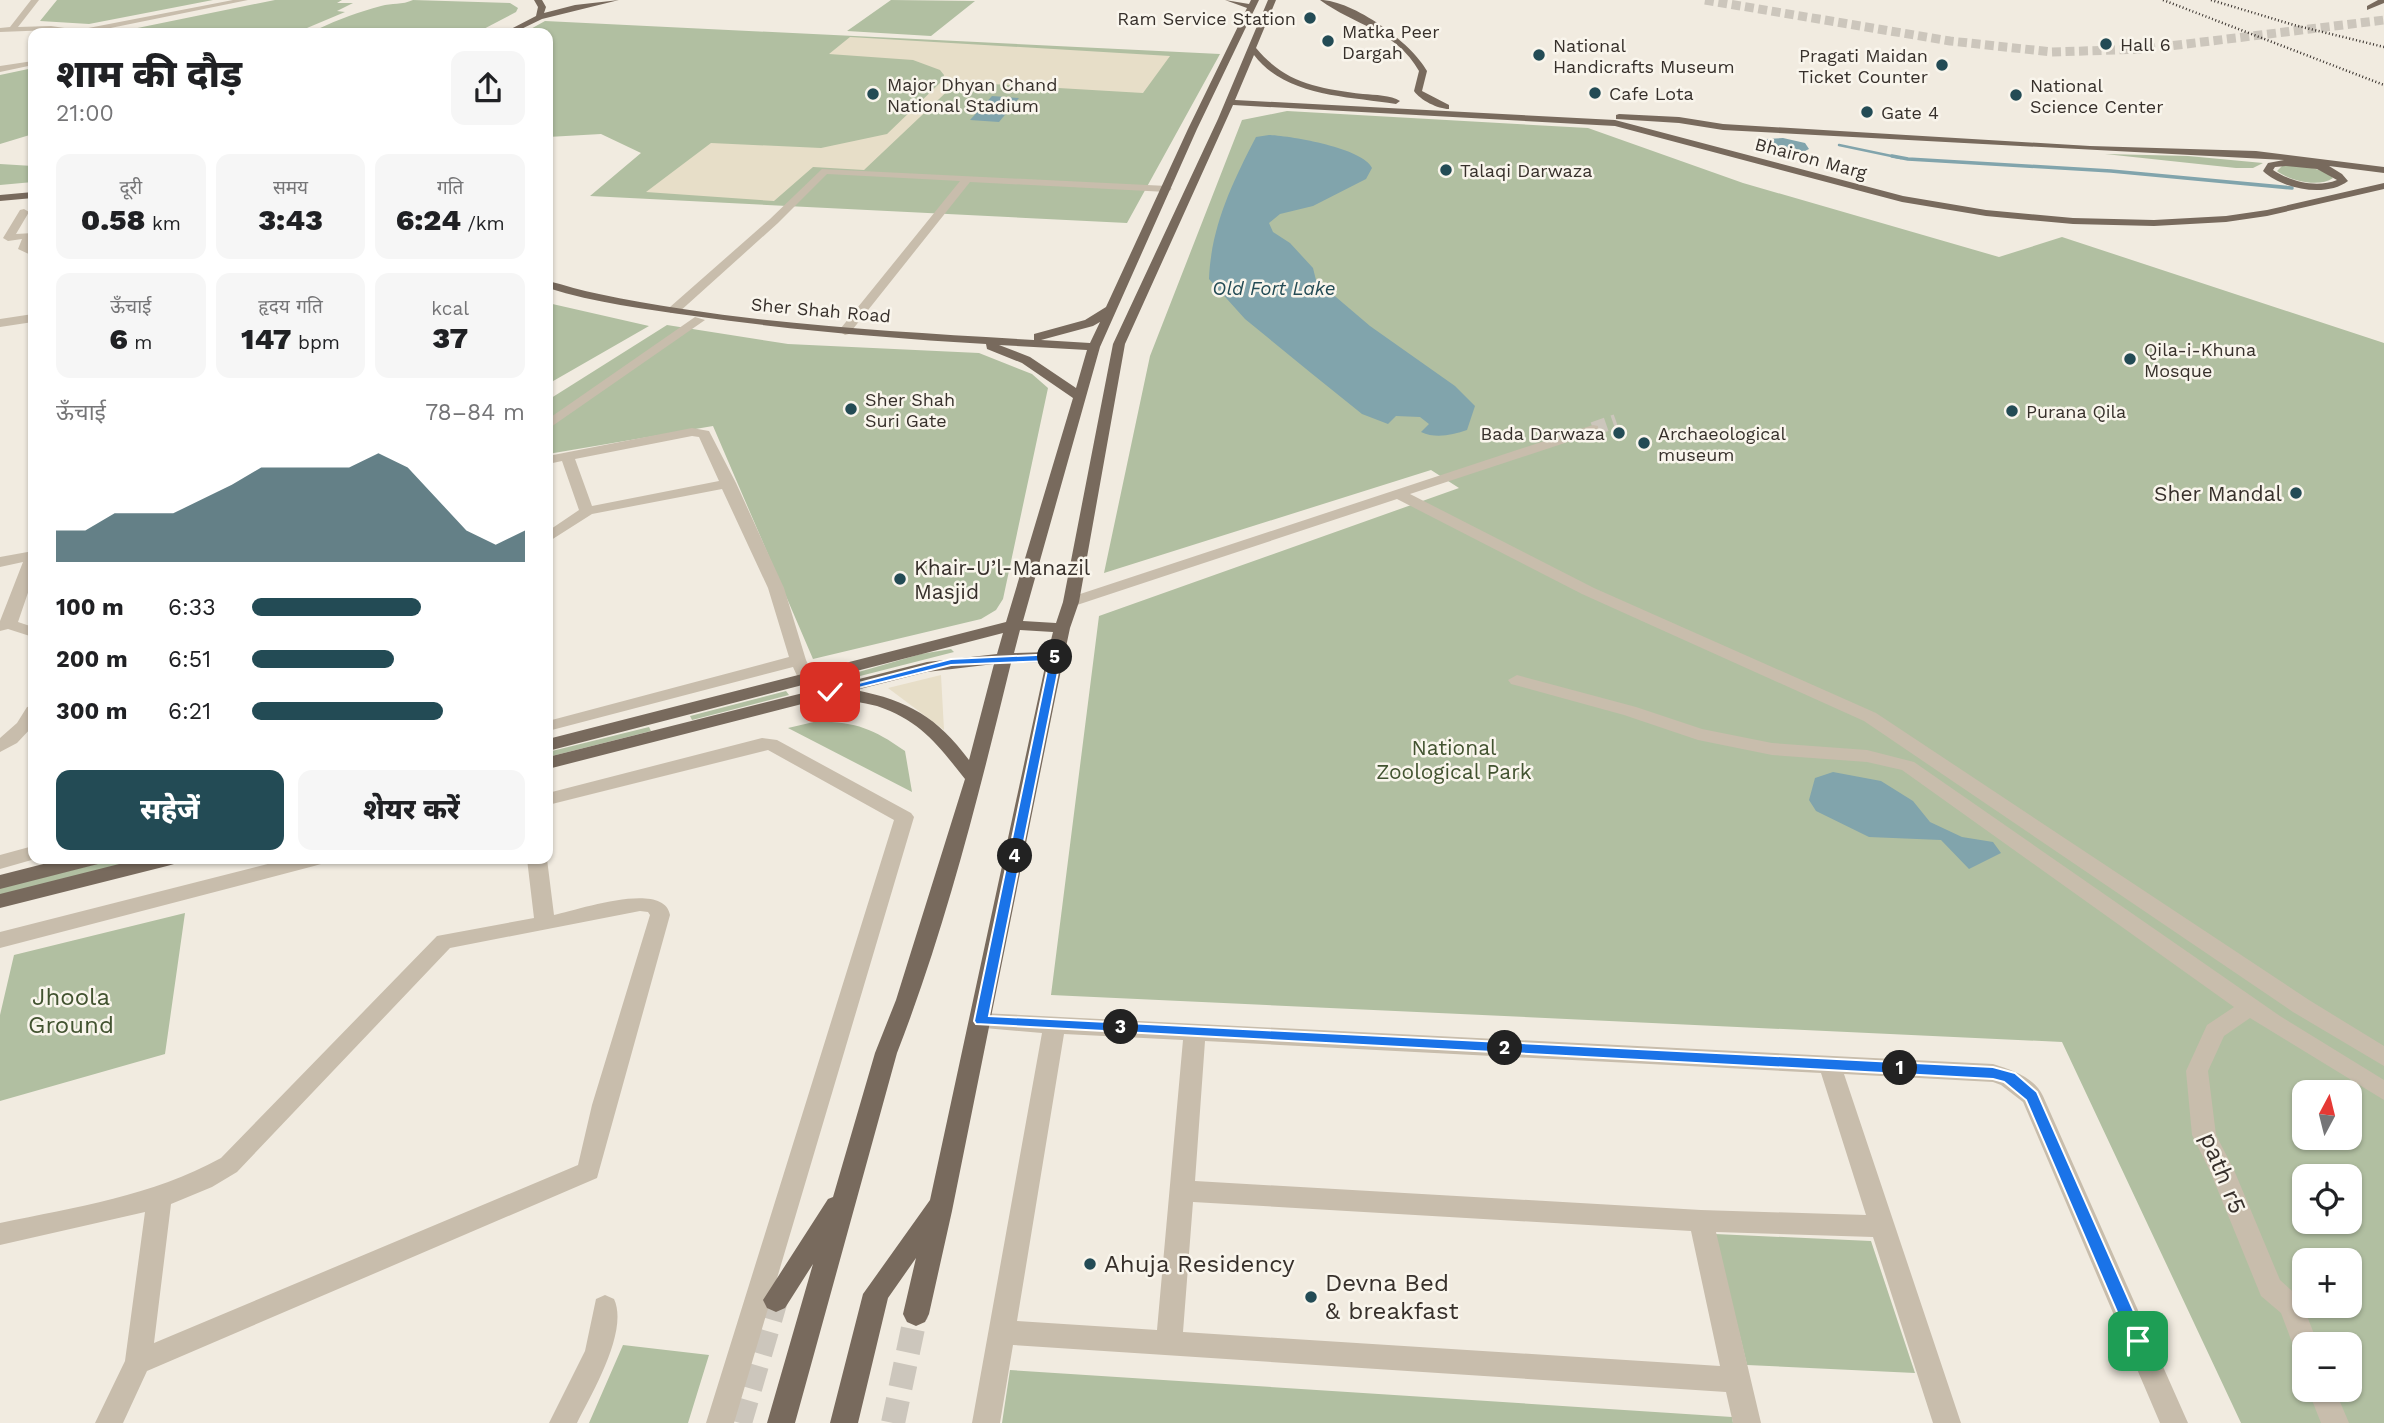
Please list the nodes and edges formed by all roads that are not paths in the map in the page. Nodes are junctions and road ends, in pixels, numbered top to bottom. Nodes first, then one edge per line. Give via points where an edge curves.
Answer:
1 (35, 0) edge
2 (244, 0) edge
3 (538, 0) edge
4 (615, 0) edge
5 (1229, 0) edge
6 (1272, 0) edge
7 (1285, 0) edge
8 (1324, 0) edge
9 (2383, 0) edge
10 (589, 2) edge
11 (1250, 2) edge
12 (2370, 8) dead end
13 (1267, 12) junction
14 (539, 17) junction
15 (15, 25) junction
16 (40, 28) edge
17 (106, 28) edge
18 (517, 28) edge
19 (0, 30) edge
20 (1253, 49) junction
21 (28, 64) edge
22 (0, 69) edge
23 (1227, 105) junction
24 (1291, 105) junction
25 (1426, 106) junction
26 (1447, 107) junction
27 (1677, 119) junction
28 (1613, 120) junction
29 (1852, 126) junction
30 (1651, 133) junction
31 (1895, 138) junction
32 (2155, 150) junction
33 (2217, 152) junction
34 (2280, 163) junction
35 (2329, 170) junction
36 (2384, 175) edge
37 (967, 179) junction
38 (2343, 181) junction
39 (2326, 186) junction
40 (2384, 186) edge
41 (1167, 189) junction
42 (28, 195) edge
43 (0, 198) edge
44 (2285, 209) junction
45 (24, 212) dead end
46 (28, 236) edge
47 (553, 286) edge
48 (553, 293) edge
49 (1115, 307) junction
50 (674, 310) junction
51 (28, 319) edge
52 (699, 320) junction
53 (0, 323) edge
54 (845, 331) junction
55 (985, 343) junction
56 (1093, 350) junction
57 (1080, 397) junction
58 (553, 422) edge
59 (1593, 429) tunnel mouth
60 (567, 456) junction
61 (553, 459) edge
62 (729, 483) junction
63 (1399, 494) junction
64 (587, 511) junction
65 (553, 535) edge
66 (28, 557) edge
67 (0, 562) edge
68 (28, 568) edge
69 (1071, 602) junction
70 (5, 625) edge
71 (1014, 625) junction
72 (1062, 628) junction
73 (28, 631) edge
74 (1004, 657) junction
75 (1056, 657) junction
76 (798, 660) junction
77 (1517, 680) dead end
78 (817, 689) junction
79 (28, 722) edge
80 (553, 725) edge
81 (553, 743) edge
82 (0, 746) edge
83 (553, 762) edge
84 (974, 778) junction
85 (553, 798) edge
86 (28, 854) edge
87 (0, 862) edge
88 (71, 864) edge
89 (147, 864) edge
90 (295, 864) edge
91 (538, 864) edge
92 (0, 882) edge
93 (0, 901) edge
94 (545, 925) junction
95 (0, 940) edge
96 (2250, 1007) junction
97 (981, 1021) junction
98 (1055, 1023) junction
99 (1195, 1032) junction
100 (2384, 1056) edge
101 (1829, 1065) junction
102 (2384, 1091) edge
103 (847, 1191) junction
104 (1182, 1191) junction
105 (159, 1198) junction
106 (941, 1204) junction
107 (1701, 1221) junction
108 (1883, 1226) junction
109 (0, 1234) edge
110 (775, 1300) tunnel mouth
111 (606, 1307) dead end
112 (916, 1314) tunnel mouth
113 (1002, 1332) junction
114 (2301, 1332) edge
115 (1169, 1343) junction
116 (138, 1362) junction
117 (1737, 1380) junction
118 (2327, 1402) edge
119 (109, 1423) edge
120 (563, 1423) edge
121 (720, 1423) edge
122 (782, 1423) edge
123 (844, 1423) edge
124 (986, 1423) edge
125 (1747, 1423) edge
126 (1947, 1423) edge
127 (2174, 1423) edge
128 (2335, 1423) edge

1 - 15 street
2 - 17 street
3 - 14 main road via 542,7
4 - 10 main road
5 - 11 main road
6 - 13 main road
7 - 13 main road
8 - 26 main road via 1373,24 1413,56 1423,71 1418,91
9 - 12 main road
10 - 14 main road
11 - 41 main road
13 - 20 main road
14 - 18 main road
15 - 16 street
15 - 19 street
20 - 23 main road
20 - 25 main road via 1276,73 1309,86
21 - 22 street
23 - 24 main road, Bhairon Marg
23 - 24 main road via 1244,109
23 - 25 main road, Bhairon Marg
23 - 69 main road via 1119,344
24 - 28 main road, Bhairon Marg
25 - 26 main road, Bhairon Marg
26 - 28 main road, Bhairon Marg
27 - 28 main road, Bhairon Marg
27 - 29 main road
27 - 30 main road via 1651,127
27 - 31 main road, Bhairon Marg via 1723,127
28 - 30 main road, Bhairon Marg
29 - 31 main road
29 - 33 main road via 2146,143
30 - 44 main road, Bhairon Marg via 1876,193 1986,213 2154,223 2226,219
31 - 32 main road, Bhairon Marg
32 - 33 main road, Bhairon Marg
32 - 34 main road
33 - 36 main road, Bhairon Marg via 2304,158
34 - 35 main road
34 - 39 main road via 2268,171 2293,182
35 - 36 main road
35 - 38 main road
36 - 38 main road
37 - 41 street
37 - 50 street via 825,171
37 - 54 street
38 - 39 main road
39 - 44 main road via 2296,194
40 - 44 main road, Bhairon Marg
41 - 49 main road
42 - 43 main road
45 - 46 street via 8,238
47 - 50 main road, Sher Shah Road
48 - 52 main road, Sher Shah Road
49 - 55 main road via 1060,333
49 - 56 main road
50 - 54 main road, Sher Shah Road
51 - 53 street
52 - 55 main road, Sher Shah Road via 852,337
52 - 58 street
54 - 55 main road, Sher Shah Road
55 - 56 main road, Sher Shah Road
55 - 57 main road via 1026,360
56 - 57 main road
57 - 71 main road
59 - 63 street
60 - 61 street
60 - 62 street via 701,433
60 - 64 street
62 - 64 street
62 - 76 street via 776,588
63 - 69 street
63 - 100 street via 1588,591 1870,717 2301,1006
64 - 65 street
66 - 67 street
68 - 70 street
69 - 72 main road
70 - 73 street
71 - 72 main road
71 - 74 main road
71 - 78 main road
72 - 75 main road
74 - 75 main road
74 - 78 main road via 951,662
74 - 84 main road
75 - 97 main road
76 - 78 street
76 - 80 street
77 - 96 street via 1698,734 1772,749 1867,757 1908,766
78 - 81 main road
78 - 83 main road
78 - 84 main road via 864,697 917,718 938,733
79 - 82 street
84 - 103 main road
85 - 121 street via 771,744 904,817
86 - 87 street
88 - 92 main road
89 - 93 main road
90 - 95 street
91 - 94 street
94 - 105 street via 450,938 438,945 229,1165 202,1182
94 - 116 street via 640,904 659,909 589,1171
96 - 102 street
96 - 114 street, path r5 via 2215,1031 2197,1071 2204,1135 2270,1288 2291,1306
97 - 98 street
97 - 106 main road
98 - 99 street
98 - 113 street
99 - 101 street
99 - 104 street
101 - 108 street
101 - 127 street via 1993,1073 2009,1078 2032,1096
103 - 110 main road
103 - 122 main road
104 - 107 street
104 - 115 street
105 - 109 street
105 - 116 street
106 - 112 main road
106 - 123 main road via 876,1294
107 - 108 street
107 - 117 street
108 - 126 street
111 - 120 street via 598,1353
113 - 115 street
113 - 124 street
115 - 117 street
116 - 119 street
117 - 125 street
118 - 128 street

